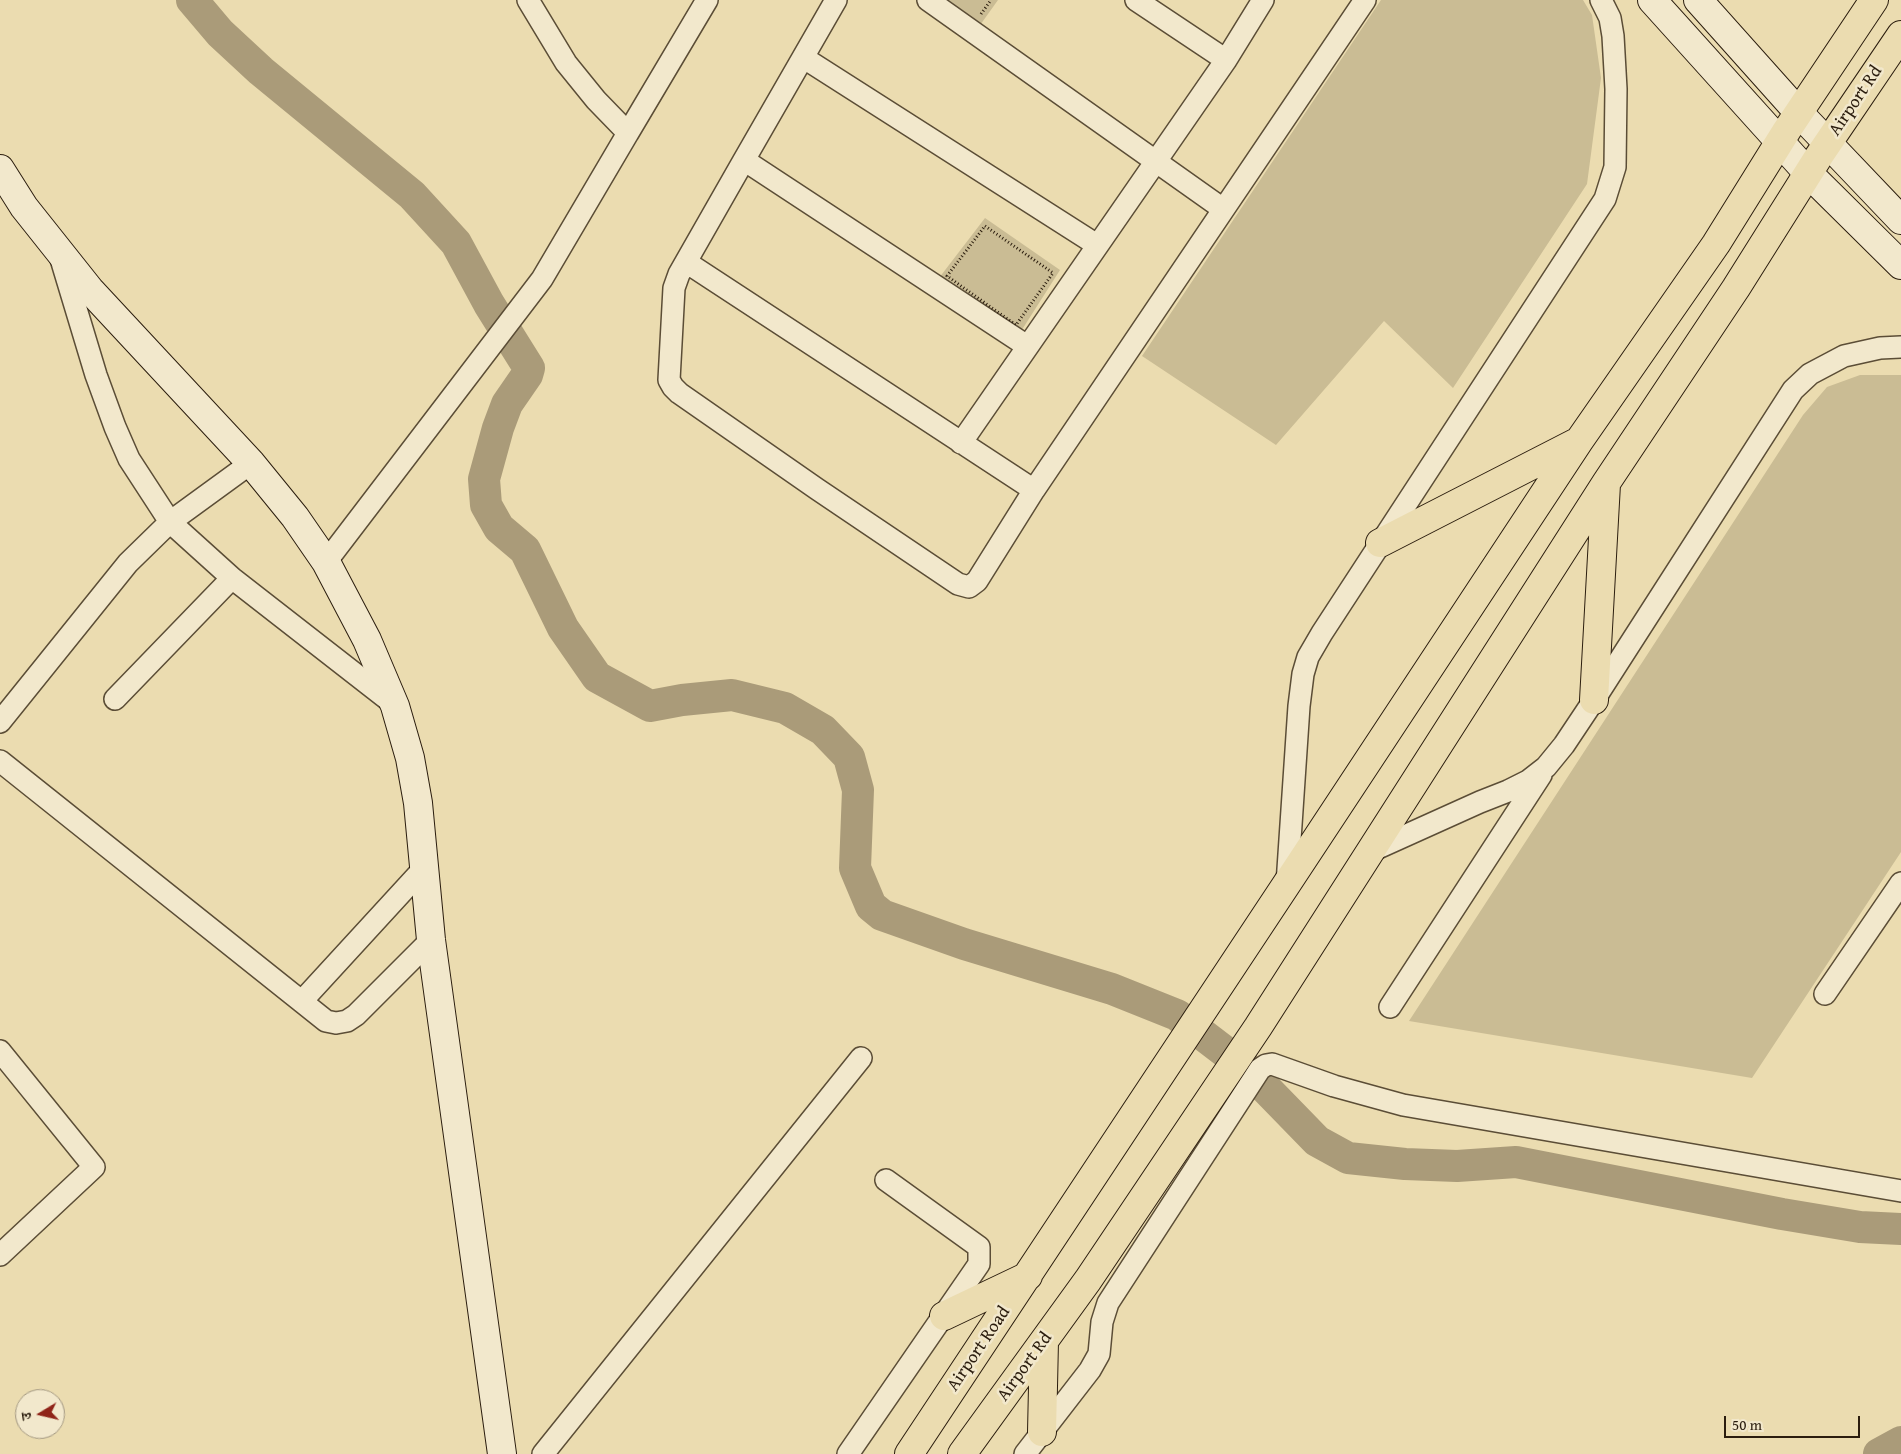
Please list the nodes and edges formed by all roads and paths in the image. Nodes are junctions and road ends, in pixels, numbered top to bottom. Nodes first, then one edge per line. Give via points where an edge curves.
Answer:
1 (528, 0) edge
2 (707, 0) edge
3 (836, 0) edge
4 (928, 0) edge
5 (991, 0) edge
6 (1136, 0) edge
7 (1263, 0) edge
8 (1365, 0) edge
9 (1601, 0) edge
10 (1652, 0) edge
11 (1698, 0) edge
12 (1874, 0) edge
13 (976, 21) dead end
14 (1901, 35) edge
15 (804, 58) junction
16 (1226, 60) junction
17 (1799, 113) junction
18 (628, 133) junction
19 (1780, 142) junction
20 (1828, 143) junction
21 (744, 160) junction
22 (1156, 162) junction
23 (0, 169) edge
24 (1808, 173) junction
25 (1223, 209) junction
26 (1901, 220) edge
27 (1097, 245) junction
28 (58, 252) junction
29 (686, 262) junction
30 (1901, 265) edge
31 (1016, 325) joint
32 (1027, 346) junction
33 (1901, 348) edge
34 (1579, 441) junction
35 (961, 442) junction
36 (251, 464) junction
37 (1606, 483) junction
38 (1034, 490) junction
39 (170, 522) junction
40 (1380, 543) junction
41 (326, 562) junction
42 (232, 578) junction
43 (115, 699) dead end
44 (1594, 700) junction
45 (395, 706) junction
46 (0, 722) edge
47 (0, 760) edge
48 (1546, 767) junction
49 (1369, 852) junction
50 (425, 867) junction
51 (1901, 883) edge
52 (1286, 886) junction
53 (431, 940) junction
54 (1825, 994) dead end
55 (302, 1001) junction
56 (1390, 1007) dead end
57 (0, 1051) edge
58 (861, 1058) dead end
59 (886, 1180) dead end
60 (1901, 1191) edge
61 (0, 1255) edge
62 (1028, 1276) junction
63 (944, 1316) junction
64 (1044, 1341) junction
65 (1042, 1432) junction
66 (502, 1454) edge
67 (544, 1454) edge
68 (848, 1454) edge
69 (909, 1454) edge
70 (962, 1454) edge
71 (1025, 1454) edge

1 - 18 street via 566,63
2 - 18 street
3 - 15 street
4 - 22 street
5 - 13 path
6 - 16 street
7 - 16 street
8 - 25 street
9 - 40 street via 1610,18 1616,89 1615,167 1605,199
10 - 19 street
11 - 17 street
12 - 17 main road, Airport Road
14 - 20 main road, Airport Rd
15 - 21 street
15 - 27 street
16 - 22 street
17 - 19 main road, Airport Road
17 - 20 street
18 - 41 street via 542,279
19 - 24 street
19 - 34 main road, Airport Road via 1716,244
20 - 24 main road, Airport Rd
20 - 26 street
21 - 29 street
21 - 32 street
22 - 25 street
22 - 27 street
23 - 28 street
24 - 30 street
24 - 37 main road, Airport Rd
25 - 38 street
27 - 32 street
28 - 36 street
28 - 39 street via 115,427 130,459
29 - 35 street
29 - 38 street via 674,288 672,303 669,380 673,387 816,489 958,584 969,587 976,581
31 - 31 path via 1052,273 985,226 947,276
32 - 35 street
33 - 44 street via 1880,348 1844,356 1810,374 1793,390
34 - 40 main road
34 - 52 main road, Airport Road
35 - 38 street
36 - 39 street
36 - 41 street via 295,517
37 - 44 main road
37 - 49 main road, Airport Rd
39 - 42 street
39 - 46 street via 128,563
40 - 52 street via 1322,633 1308,657 1303,674
41 - 45 street via 367,640
42 - 43 street
42 - 45 street
44 - 48 street
45 - 50 street via 410,758
47 - 55 street
48 - 49 street via 1508,791
48 - 56 street
49 - 64 main road, Airport Rd via 1258,1027
50 - 53 street
50 - 55 street
51 - 54 street
52 - 62 main road, Airport Road
53 - 55 street via 356,1015 347,1020 326,1021
53 - 66 street
57 - 61 street via 94,1167
58 - 67 street
59 - 63 street via 979,1247 979,1264
60 - 65 street via 1403,1104 1334,1086 1272,1064 1266,1065 1260,1069 1108,1303 1096,1360
62 - 63 main road
62 - 69 main road, Airport Road
63 - 68 street
64 - 65 main road
64 - 70 main road, Airport Rd
65 - 71 street

